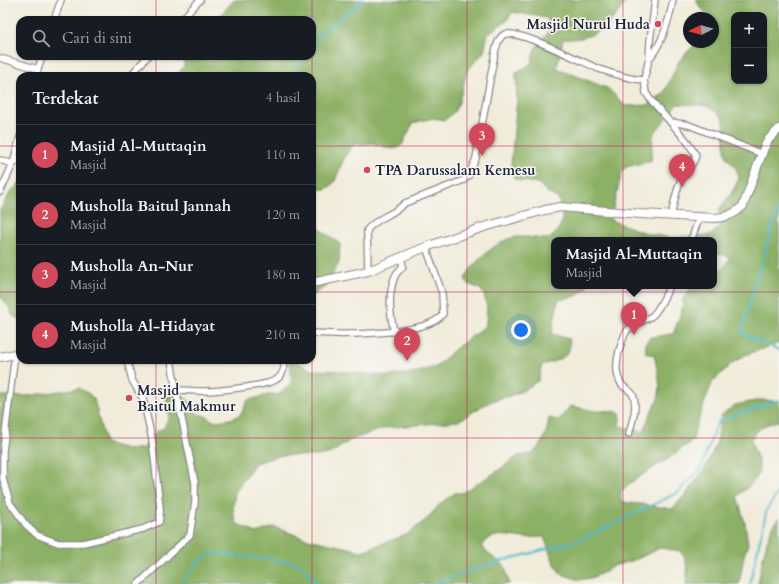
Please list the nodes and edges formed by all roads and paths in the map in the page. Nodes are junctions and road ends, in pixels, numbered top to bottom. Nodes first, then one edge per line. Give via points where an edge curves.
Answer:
1 (61, 0) edge
2 (200, 0) edge
3 (655, 0) edge
4 (673, 0) edge
5 (55, 16) edge
6 (185, 16) edge
7 (0, 58) edge
8 (649, 59) junction
9 (41, 60) edge
10 (144, 60) edge
11 (38, 68) junction
12 (37, 72) edge
13 (134, 72) edge
14 (644, 80) junction
15 (670, 122) junction
16 (779, 129) edge
17 (16, 152) edge
18 (762, 154) junction
19 (0, 160) edge
20 (16, 161) edge
21 (13, 164) junction
22 (0, 192) edge
23 (671, 215) junction
24 (700, 216) junction
25 (692, 237) edge
26 (426, 247) junction
27 (401, 258) junction
28 (368, 271) junction
29 (316, 282) edge
30 (668, 289) edge
31 (394, 332) junction
32 (316, 333) edge
33 (16, 354) edge
34 (0, 357) edge
35 (16, 361) edge
36 (128, 364) edge
37 (172, 364) edge
38 (284, 364) edge
39 (176, 390) junction
40 (629, 434) dead end
41 (1, 481) edge
42 (138, 584) edge

1 - 5 street
2 - 6 street
3 - 8 street
4 - 8 street via 660,43
7 - 11 street
8 - 14 street
9 - 11 street
10 - 13 street
11 - 12 street
14 - 15 street via 646,93
14 - 28 street via 599,69 544,44 504,34 495,52 476,158 469,175 464,180 405,203 400,209 371,225 367,230
15 - 18 street via 689,125
15 - 23 street via 696,155 680,182
16 - 18 street via 768,140
17 - 21 street
18 - 24 street via 742,206 737,212 723,217
19 - 21 street
20 - 21 street
21 - 22 street
23 - 24 street
23 - 26 street via 560,207 484,226
24 - 25 street
26 - 27 street
26 - 31 street via 442,293 443,314 437,321
27 - 28 street
27 - 31 street via 403,266 395,277 392,295
28 - 29 street
30 - 40 street via 654,314 632,325 621,345 617,364 618,375 621,383 634,395 635,405
31 - 32 street
33 - 34 street
35 - 41 street
36 - 41 street via 132,380 143,399 152,438 160,508 159,522 143,529 98,540 58,543 37,536 26,525 10,502
37 - 39 street
38 - 39 street via 282,374 276,380 265,384 204,391
39 - 42 street via 194,483 195,502 190,535

